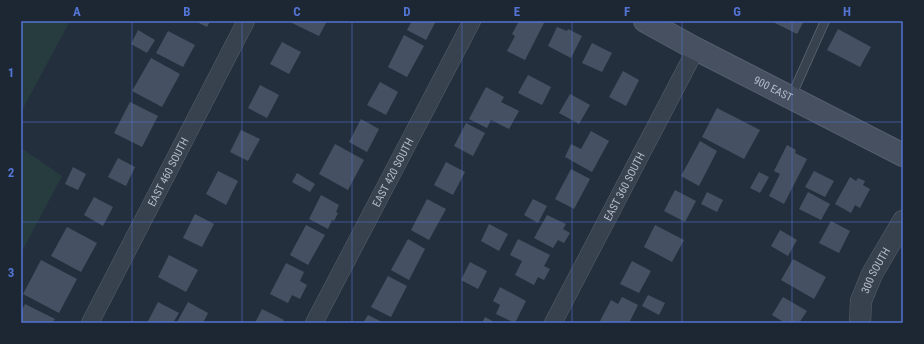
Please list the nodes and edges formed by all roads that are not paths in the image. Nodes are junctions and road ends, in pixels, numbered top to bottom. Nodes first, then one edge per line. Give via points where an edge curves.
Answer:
1 (246, 21) edge
2 (472, 21) edge
3 (645, 21) edge
4 (825, 21) edge
5 (696, 49) junction
6 (791, 98) junction
7 (903, 155) edge
8 (903, 221) edge
9 (90, 323) edge
10 (314, 323) edge
11 (552, 323) edge
12 (860, 323) edge

1 - 9 street, EAST 460 SOUTH
2 - 10 street, EAST 420 SOUTH
3 - 5 main road, 900 EAST
4 - 6 lane
5 - 6 main road, 900 EAST
5 - 11 street, EAST 360 SOUTH
6 - 7 main road, 900 EAST
8 - 12 street, 300 SOUTH via 872,274 862,301

